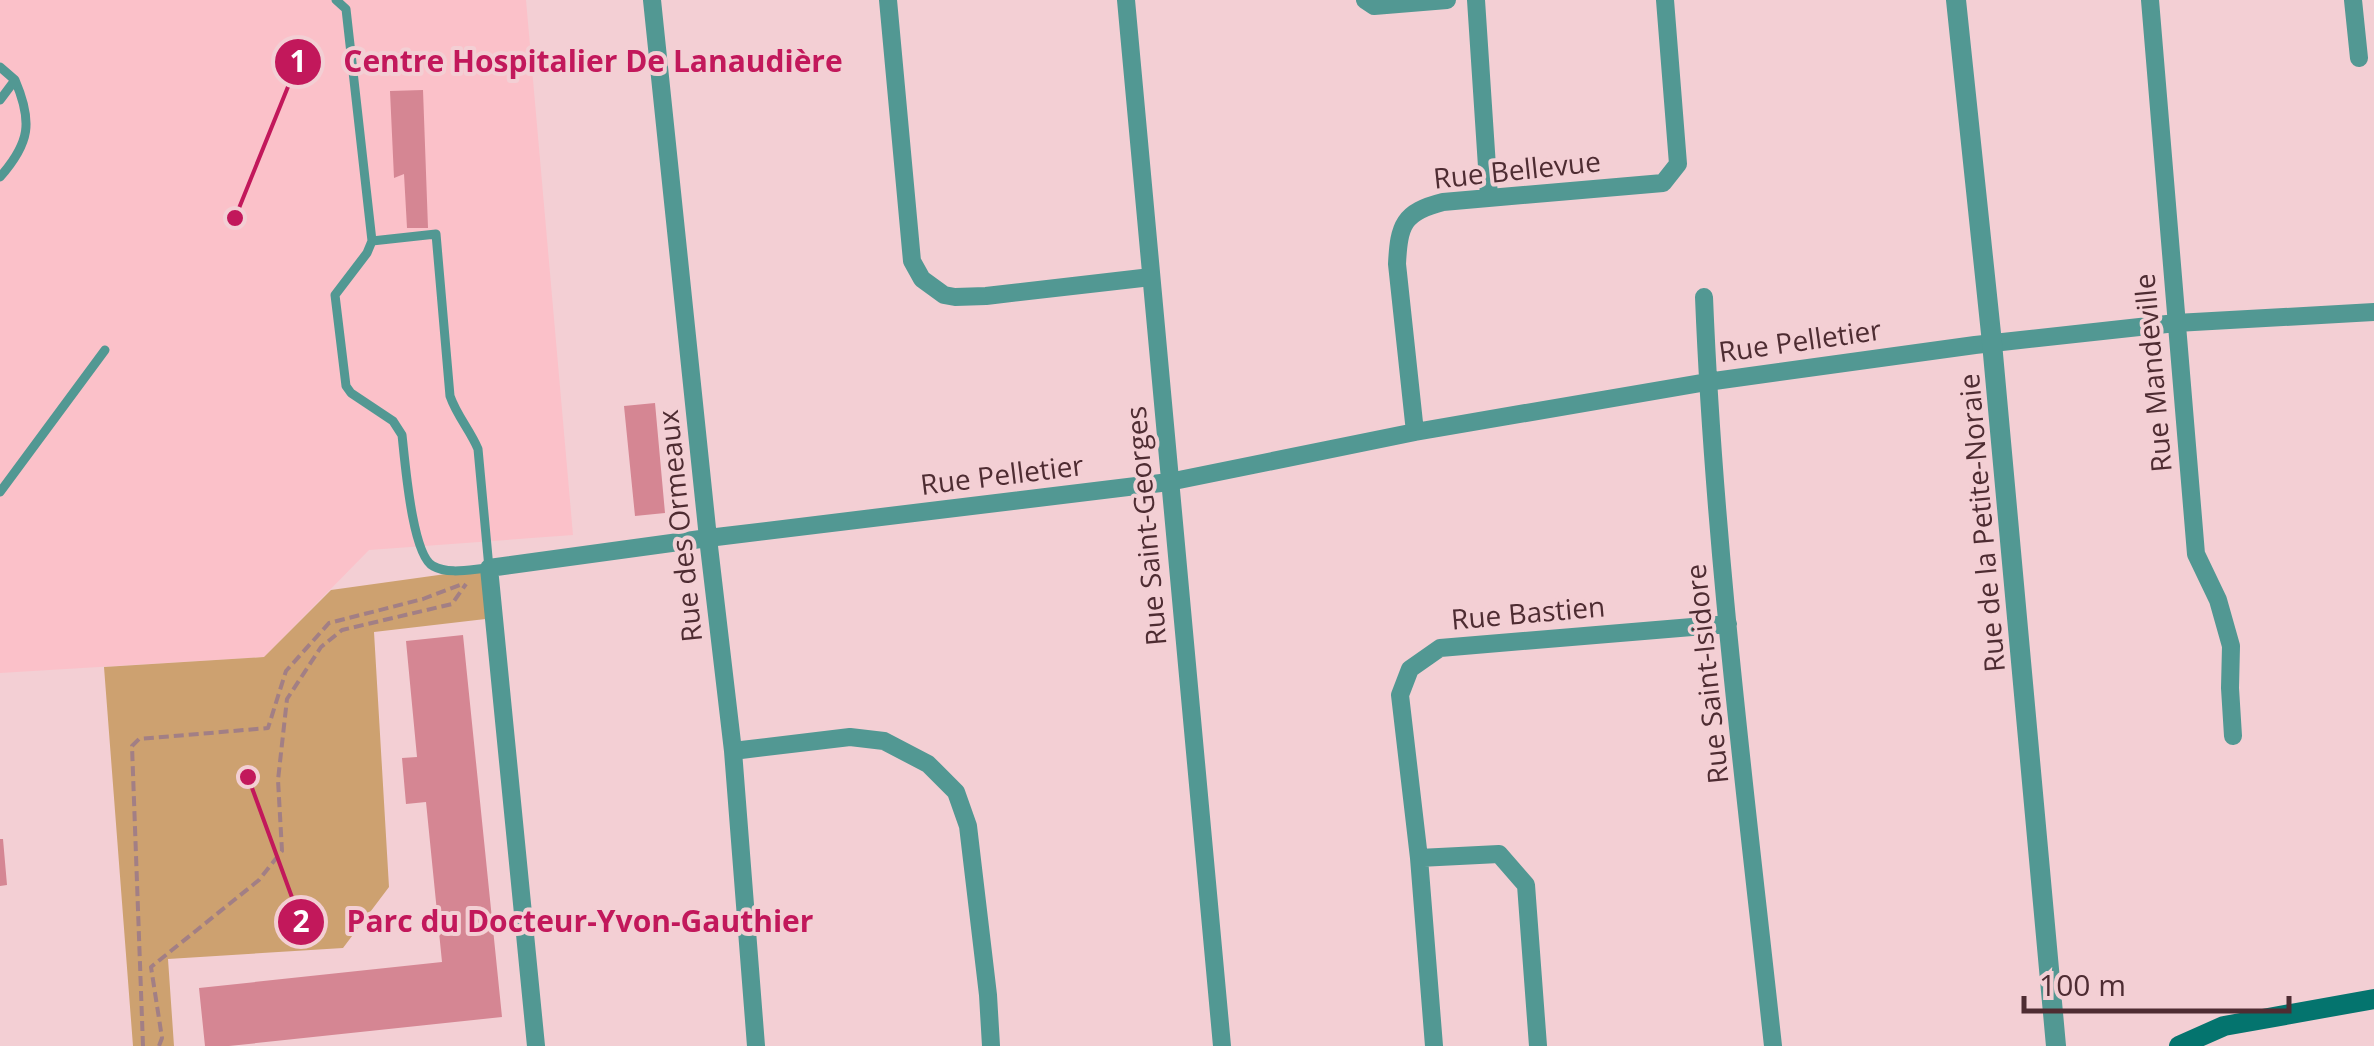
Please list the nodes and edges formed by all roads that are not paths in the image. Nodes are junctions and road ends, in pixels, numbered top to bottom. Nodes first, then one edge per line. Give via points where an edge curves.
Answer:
1 (336, 0) edge
2 (652, 0) edge
3 (888, 0) edge
4 (1126, 0) edge
5 (1365, 0) edge
6 (1447, 0) edge
7 (1476, 0) edge
8 (1664, 0) edge
9 (1956, 0) edge
10 (2150, 0) edge
11 (2353, 0) edge
12 (2359, 58) dead end
13 (0, 67) edge
14 (16, 80) junction
15 (0, 100) edge
16 (0, 177) edge
17 (1489, 197) junction
18 (372, 241) junction
19 (1151, 276) junction
20 (1704, 296) dead end
21 (2374, 312) edge
22 (2176, 322) junction
23 (1992, 343) junction
24 (104, 350) dead end
25 (1708, 382) junction
26 (1415, 432) junction
27 (1169, 482) junction
28 (0, 492) edge
29 (708, 538) junction
30 (490, 568) junction
31 (1728, 624) junction
32 (2233, 736) dead end
33 (733, 750) junction
34 (1420, 858) junction
35 (2374, 998) edge
36 (2058, 1045) edge
37 (536, 1046) edge
38 (756, 1046) edge
39 (991, 1046) edge
40 (1222, 1046) edge
41 (1434, 1046) edge
42 (1538, 1046) edge
43 (1772, 1046) edge
44 (2178, 1046) edge

1 - 18 lane via 346,10
2 - 29 street, Rue des Ormeaux
3 - 19 street via 912,262 922,279 944,294 986,296
4 - 19 street, Rue Saint-Georges
5 - 6 street via 1374,6
7 - 17 street
8 - 17 street, Rue Bellevue via 1678,164 1663,184
9 - 23 street, Rue de la Petite-Noraie
10 - 22 street, Rue Mandeville
11 - 12 street
13 - 14 lane
14 - 15 lane
14 - 16 lane via 27,129 16,159
17 - 26 street, Rue Bellevue via 1422,207 1401,228 1397,264
18 - 30 lane via 436,234 450,396 478,449
18 - 30 lane via 334,295 346,386 402,436 416,536 431,566
19 - 27 street, Rue Saint-Georges
20 - 25 street, Rue Saint-Isidore
21 - 22 street, Rue Pelletier
22 - 23 street, Rue Pelletier
22 - 32 street, Rue Mandeville via 2196,554 2231,646
23 - 25 street, Rue Pelletier
23 - 36 street, Rue de la Petite-Noraie
24 - 28 lane
25 - 26 street, Rue Pelletier
25 - 31 street, Rue Saint-Isidore
26 - 27 street, Rue Pelletier
27 - 29 street, Rue Pelletier
27 - 40 street, Rue Saint-Georges
29 - 30 street, Rue Pelletier
29 - 33 street, Rue des Ormeaux
30 - 37 street
31 - 34 street, Rue Bastien via 1440,648 1410,669 1400,695
31 - 43 street, Rue Saint-Isidore
33 - 38 street, Rue des Ormeaux
33 - 39 street via 850,737 884,741 928,764 956,792 968,826
34 - 41 street, Rue Bastien
34 - 42 street via 1499,854 1526,885
35 - 44 main road via 2224,1026

